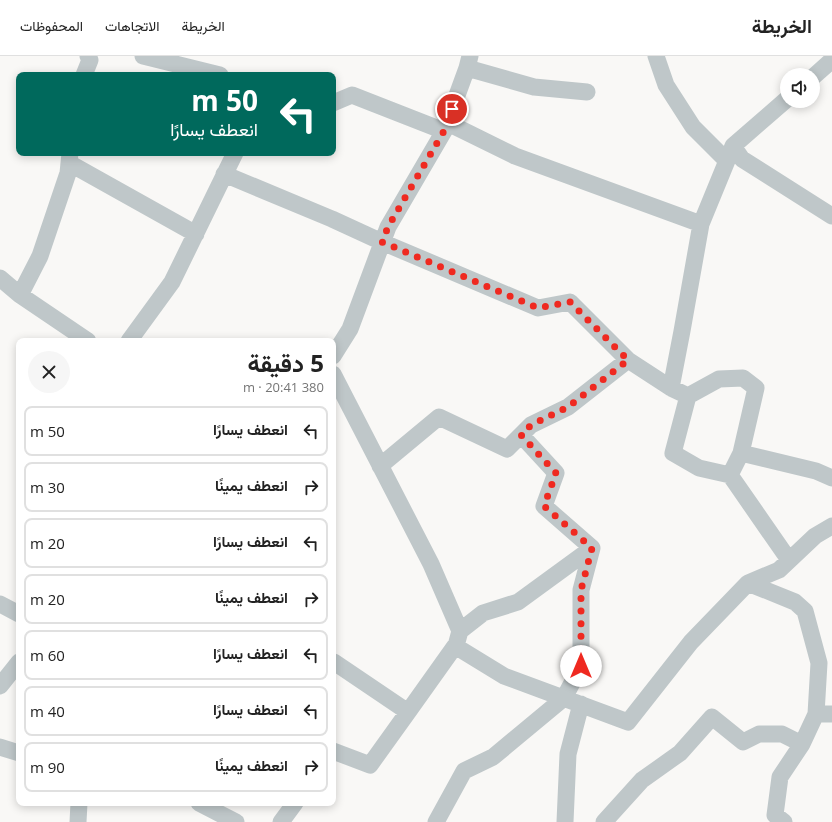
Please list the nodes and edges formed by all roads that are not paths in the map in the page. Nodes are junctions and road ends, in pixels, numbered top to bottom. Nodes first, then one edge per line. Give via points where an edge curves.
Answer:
1 (88, 56) edge
2 (143, 56) edge
3 (656, 56) edge
4 (827, 56) edge
5 (832, 59) edge
6 (468, 62) edge
7 (820, 70) edge
8 (85, 72) edge
9 (208, 72) edge
10 (587, 92) dead end
11 (336, 102) edge
12 (780, 106) edge
13 (446, 127) junction
14 (730, 153) junction
15 (233, 156) edge
16 (70, 158) edge
17 (224, 174) junction
18 (832, 216) edge
19 (701, 224) junction
20 (196, 234) junction
21 (382, 242) junction
22 (0, 278) edge
23 (20, 295) junction
24 (84, 338) edge
25 (131, 338) edge
26 (336, 351) edge
27 (628, 360) junction
28 (336, 380) edge
29 (671, 388) junction
30 (688, 396) junction
31 (521, 435) junction
32 (741, 453) junction
33 (380, 466) junction
34 (730, 475) junction
35 (832, 478) edge
36 (832, 526) edge
37 (592, 548) junction
38 (789, 560) junction
39 (748, 583) junction
40 (0, 604) edge
41 (16, 612) edge
42 (458, 638) junction
43 (336, 663) edge
44 (16, 666) edge
45 (0, 686) edge
46 (564, 698) junction
47 (581, 704) junction
48 (408, 712) junction
49 (824, 714) edge
50 (802, 744) junction
51 (0, 747) edge
52 (16, 752) edge
53 (336, 752) edge
54 (79, 806) edge
55 (205, 806) edge
56 (293, 806) edge
57 (78, 822) edge
58 (236, 822) edge
59 (281, 822) edge
60 (436, 822) edge
61 (565, 822) edge
62 (604, 822) edge
63 (784, 822) edge

1 - 8 street via 90,60
2 - 9 street
3 - 14 street via 666,85 693,127
4 - 5 street
5 - 7 street
6 - 10 street via 534,87
6 - 13 street
11 - 13 street via 352,95
12 - 14 street
13 - 19 street via 515,156
13 - 21 street via 388,227
14 - 18 street
14 - 19 street
15 - 17 street
16 - 20 street
16 - 23 street via 68,173 40,256
17 - 20 street
17 - 21 street
19 - 29 street
20 - 25 street via 172,282
21 - 26 street via 350,329
21 - 27 street via 538,308 570,302
22 - 23 street
23 - 24 street
27 - 29 street
27 - 31 street via 568,407 531,425
28 - 33 street
29 - 30 street
30 - 32 street via 719,379 743,378 756,388
30 - 34 street via 673,453 699,468
31 - 33 street via 507,449 439,417
31 - 37 street via 556,473 544,506
32 - 34 street
32 - 35 street via 816,471
33 - 42 street via 431,564
34 - 38 street
36 - 38 street via 815,536
37 - 42 street via 518,602 483,613
37 - 46 street via 581,590 581,666
38 - 39 street via 779,570
39 - 47 street via 691,642 628,722
39 - 49 street via 794,602 805,611 819,663
40 - 41 street
42 - 46 street via 504,676
42 - 48 street
43 - 48 street
44 - 45 street
46 - 47 street
46 - 60 street via 494,757 464,771
47 - 61 street via 568,754
48 - 53 street via 370,765
49 - 50 street
50 - 62 street via 782,734 759,734 743,742 712,717 680,753 642,780
50 - 63 street via 780,776 775,815
51 - 52 street
54 - 57 street
55 - 58 street
56 - 59 street

